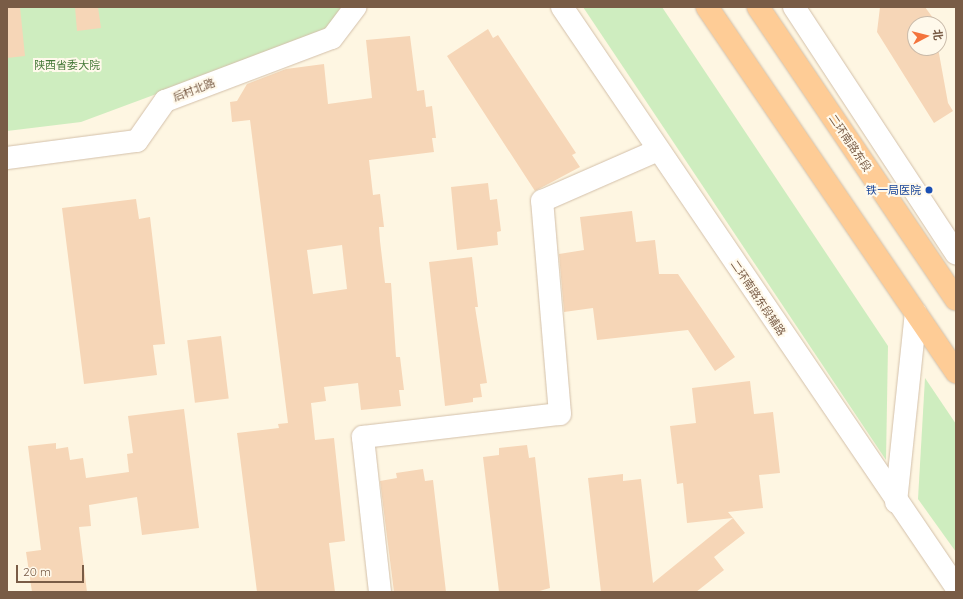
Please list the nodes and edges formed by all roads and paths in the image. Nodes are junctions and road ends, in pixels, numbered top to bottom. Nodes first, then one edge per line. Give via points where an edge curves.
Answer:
1 (355, 7) edge
2 (562, 7) edge
3 (707, 7) edge
4 (758, 7) edge
5 (798, 8) edge
6 (658, 150) junction
7 (7, 158) edge
8 (956, 254) edge
9 (956, 299) edge
10 (916, 312) junction
11 (956, 372) edge
12 (896, 502) junction
13 (956, 587) edge
14 (380, 592) edge

1 - 7 main road, 后村北路 via 332,38 165,101 138,141
2 - 6 main road, 二环南路东段辅路
3 - 10 highway
4 - 9 highway, 二环南路东段
5 - 8 main road
6 - 12 main road, 二环南路东段辅路
6 - 14 main road via 542,202 560,414 363,437
10 - 11 highway
10 - 12 main road
12 - 13 main road, 二环南路东段辅路

